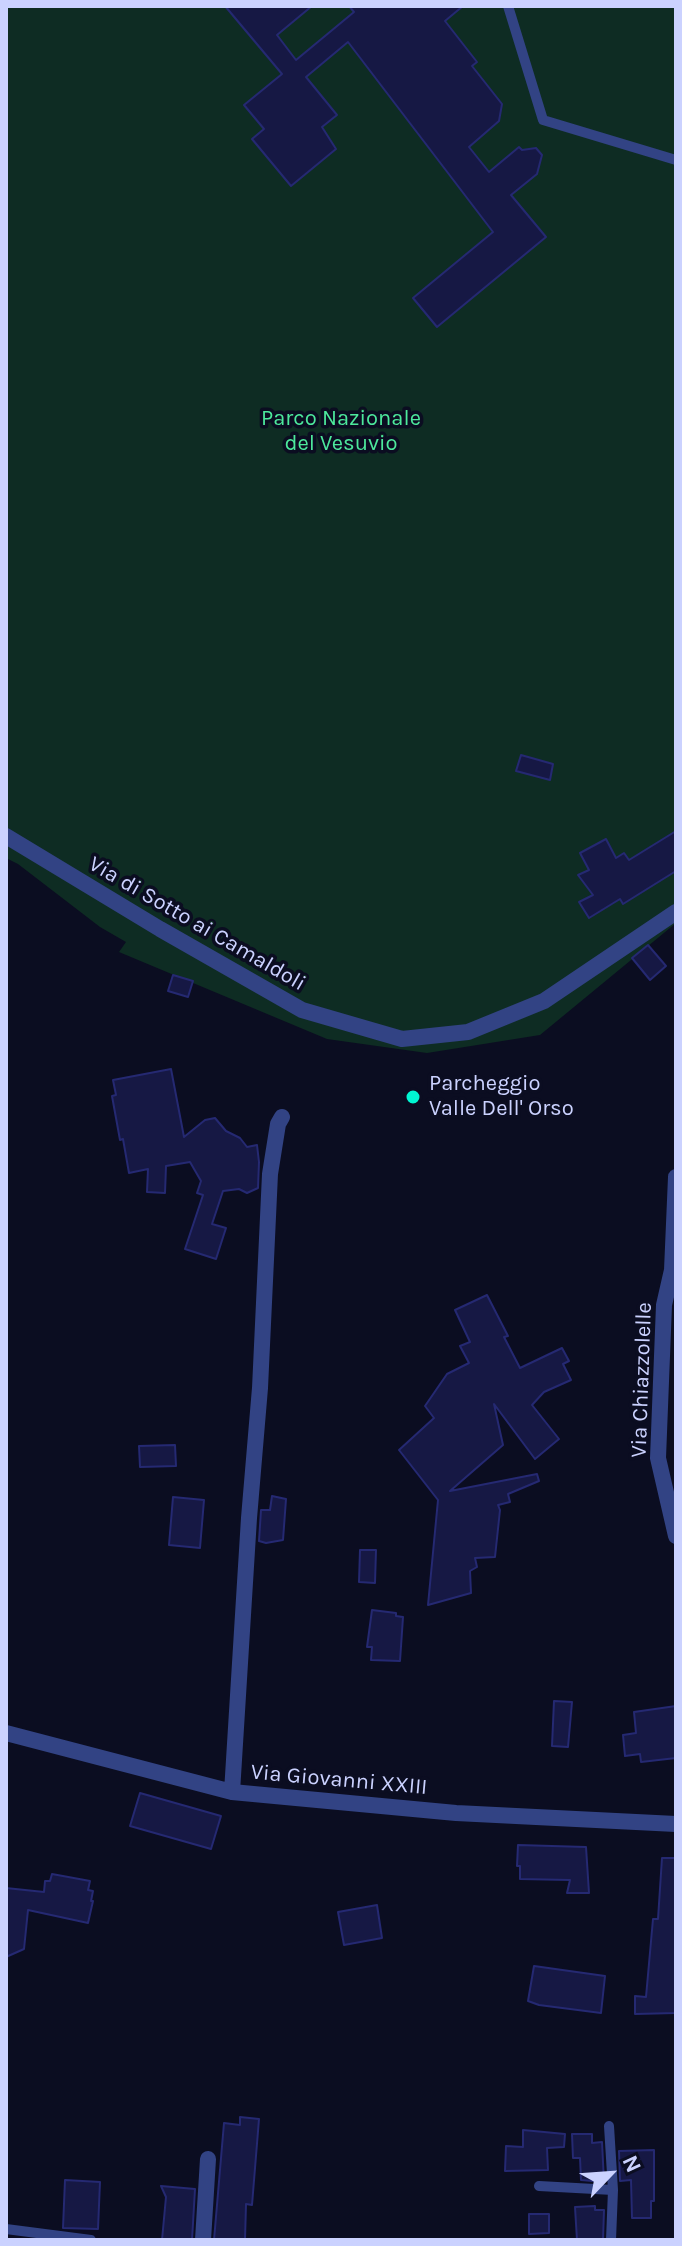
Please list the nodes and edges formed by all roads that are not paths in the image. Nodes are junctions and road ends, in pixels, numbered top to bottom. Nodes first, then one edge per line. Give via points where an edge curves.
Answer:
1 (508, 6) edge
2 (676, 160) edge
3 (6, 836) edge
4 (676, 912) edge
5 (282, 1117) dead end
6 (676, 1177) edge
7 (674, 1271) edge
8 (676, 1536) edge
9 (6, 1733) edge
10 (232, 1792) junction
11 (676, 1824) edge
12 (609, 2126) dead end
13 (208, 2159) dead end
14 (539, 2186) dead end
15 (613, 2190) junction
16 (6, 2229) edge
17 (91, 2240) edge
18 (203, 2240) edge
19 (611, 2240) edge

1 - 2 lane via 543,120
3 - 4 street, Via di Sotto ai Camaldoli via 302,1010 402,1039 468,1032 544,1001
5 - 10 street via 270,1174
6 - 7 street, Via Chiazzolelle
7 - 8 street, Via Chiazzolelle via 664,1305 658,1458
9 - 10 street, Via Giovanni XXIII
10 - 11 street, Via Giovanni XXIII via 456,1813
12 - 15 lane
13 - 18 street
14 - 15 lane
15 - 19 lane
16 - 17 lane

